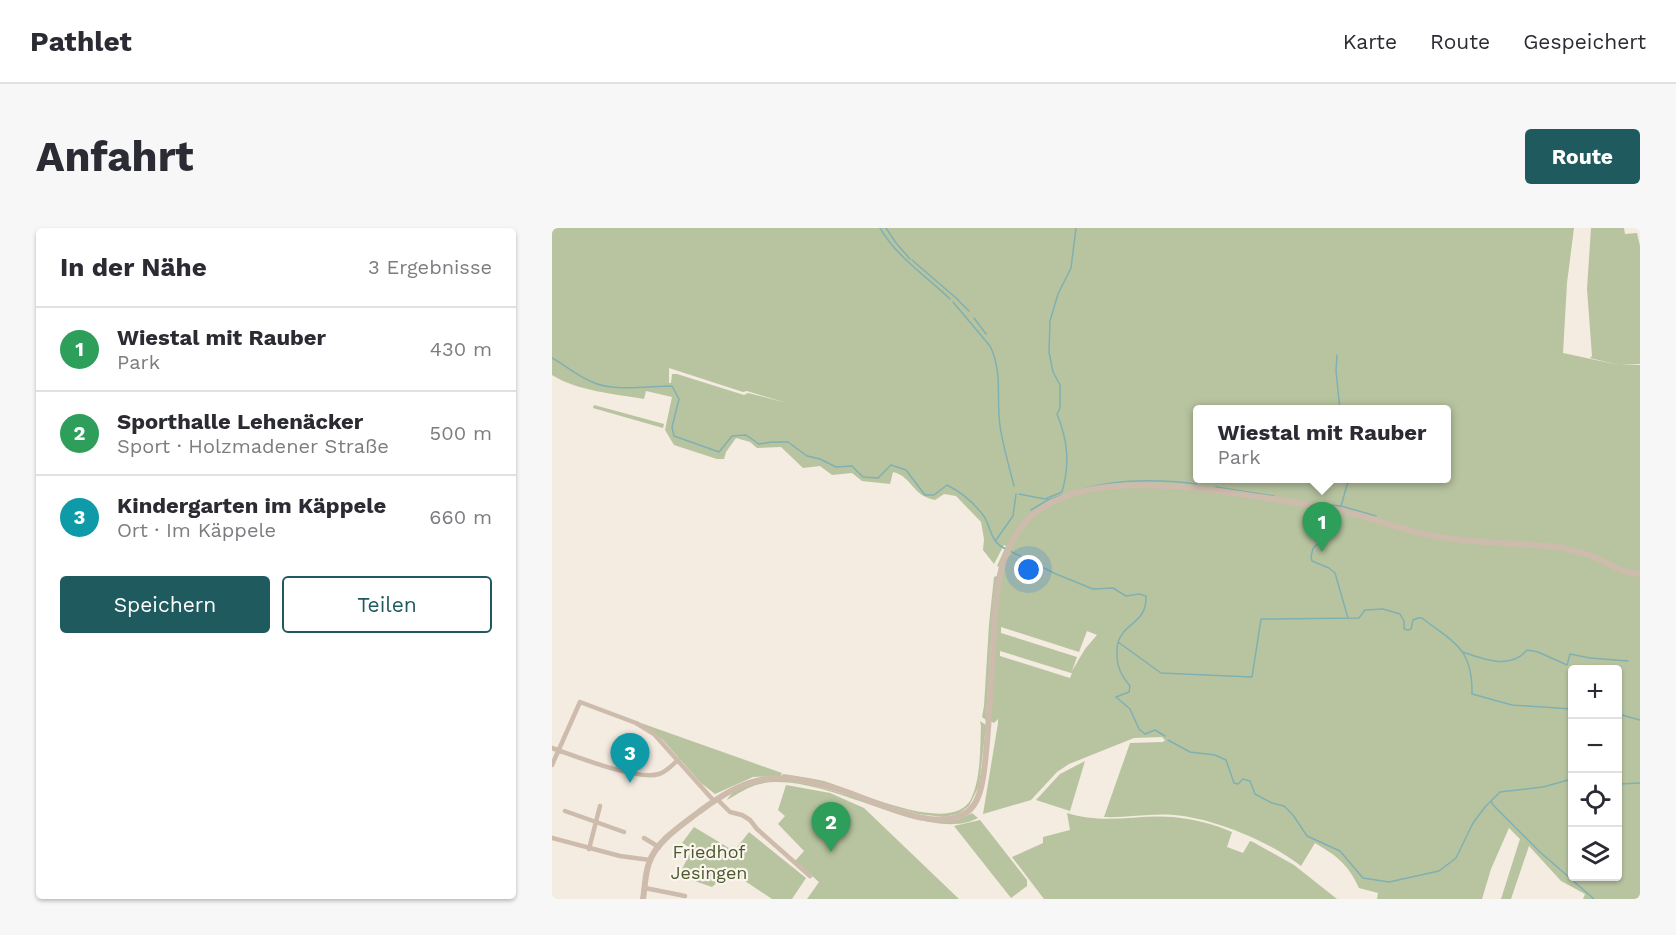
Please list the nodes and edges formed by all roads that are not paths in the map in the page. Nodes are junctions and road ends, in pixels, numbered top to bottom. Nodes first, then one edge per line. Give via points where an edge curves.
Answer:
1 (1640, 574) edge
2 (555, 749) edge
3 (678, 760) junction
4 (552, 765) edge
5 (716, 800) junction
6 (600, 806) dead end
7 (566, 812) dead end
8 (596, 822) junction
9 (624, 832) dead end
10 (552, 838) edge
11 (645, 838) dead end
12 (659, 847) junction
13 (589, 849) junction
14 (650, 860) junction
15 (810, 876) dead end
16 (645, 888) junction
17 (685, 896) dead end
18 (643, 899) edge

1 - 5 street via 1549,545 1429,535 1330,509 1204,489 1170,485 1092,490 1064,498 1031,517 1009,549 998,588 984,771 972,808 956,818 933,819 821,785 781,778 748,783
2 - 3 street via 646,775 658,775
2 - 3 street via 580,702 636,723 654,734
2 - 4 street
3 - 5 street
5 - 12 street
5 - 15 street via 733,814 750,820
6 - 8 street
7 - 8 street
8 - 9 street
8 - 13 street
10 - 13 street
11 - 12 street
12 - 14 street
13 - 14 street
14 - 16 street
16 - 17 street
16 - 18 street

